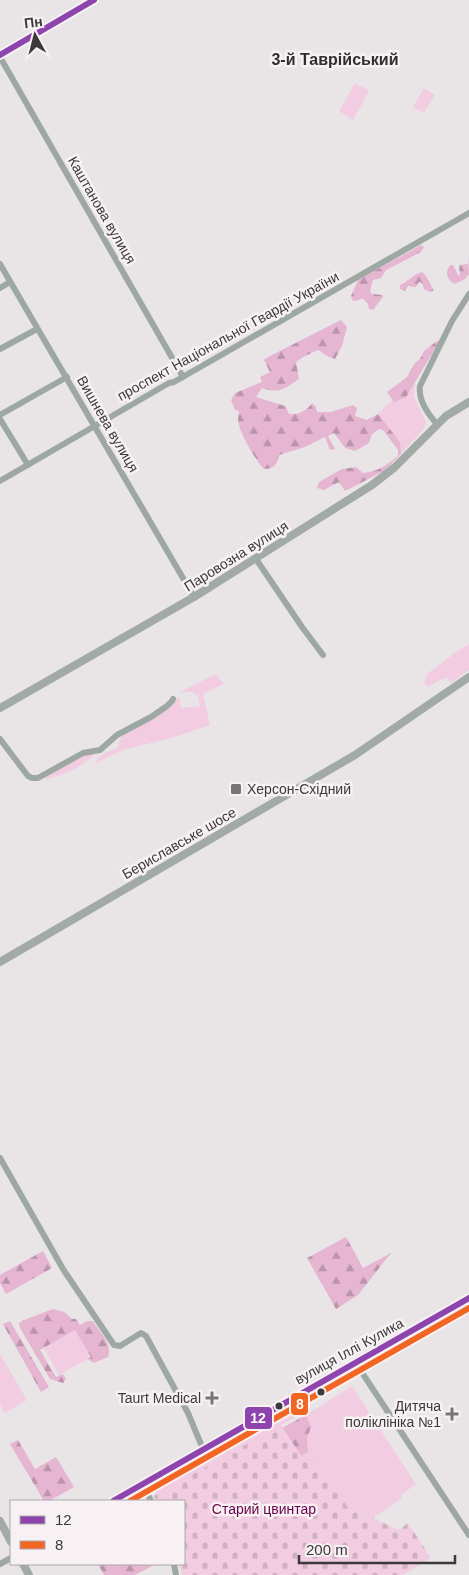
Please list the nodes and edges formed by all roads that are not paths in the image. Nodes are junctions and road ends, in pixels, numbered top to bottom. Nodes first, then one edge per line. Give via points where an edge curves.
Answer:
1 (94, 0) edge
2 (0, 56) edge
3 (468, 215) edge
4 (0, 264) edge
5 (10, 282) junction
6 (0, 288) edge
7 (469, 294) edge
8 (37, 329) junction
9 (0, 349) edge
10 (67, 377) junction
11 (183, 377) junction
12 (469, 402) edge
13 (0, 415) edge
14 (0, 419) edge
15 (437, 424) junction
16 (95, 426) junction
17 (28, 465) junction
18 (0, 482) edge
19 (256, 559) junction
20 (194, 597) junction
21 (323, 655) dead end
22 (469, 677) edge
23 (172, 699) dead end
24 (0, 708) edge
25 (0, 739) edge
26 (0, 962) edge
27 (0, 1158) edge
28 (469, 1298) edge
29 (355, 1362) junction
30 (203, 1449) junction
31 (143, 1484) junction
32 (115, 1500) edge
33 (151, 1500) edge
34 (0, 1521) edge
35 (469, 1535) edge
36 (10, 1540) edge

1 - 2 street
2 - 11 street, Каштанова вулиця
3 - 11 street, проспект Національної Гвардії України
4 - 5 street, Вишнева вулиця
5 - 6 street
5 - 8 street, Вишнева вулиця
7 - 15 street via 420,386 421,399
8 - 9 street
8 - 10 street, Вишнева вулиця
10 - 13 street
10 - 16 street, Вишнева вулиця
11 - 16 street, проспект Національної Гвардії України
12 - 15 main road, Паровозна вулиця
14 - 17 street
15 - 19 main road, Паровозна вулиця via 372,486
16 - 17 street, проспект Національної Гвардії України
16 - 20 street, Вишнева вулиця
17 - 18 street, проспект Національної Гвардії України
19 - 20 main road, Паровозна вулиця
19 - 21 street
20 - 24 main road, Паровозна вулиця
22 - 26 main road, Бериславське шосе via 355,755
23 - 25 street via 152,717 118,735 100,750 83,753 38,778 28,776
27 - 30 street via 63,1270 114,1346 120,1346 141,1333 146,1336
28 - 29 street, вулиця Іллі Кулика
29 - 30 street, вулиця Іллі Кулика
29 - 35 street
30 - 31 street, вулиця Іллі Кулика
31 - 32 street, вулиця Іллі Кулика
31 - 33 street
34 - 36 main road

